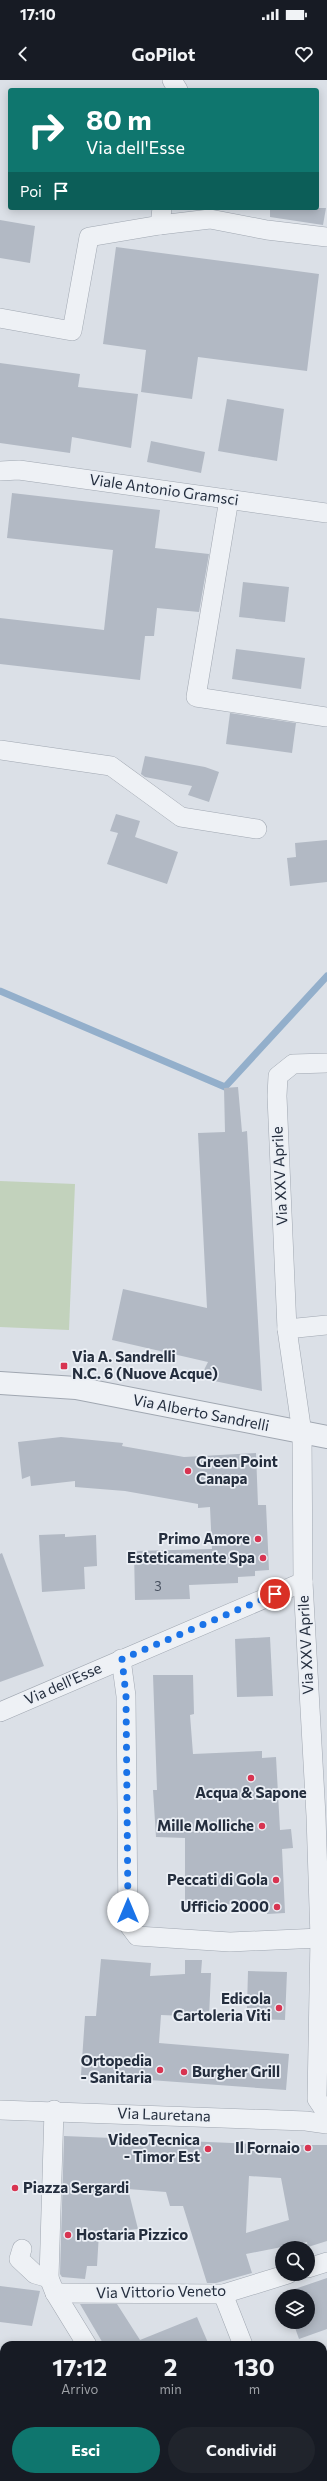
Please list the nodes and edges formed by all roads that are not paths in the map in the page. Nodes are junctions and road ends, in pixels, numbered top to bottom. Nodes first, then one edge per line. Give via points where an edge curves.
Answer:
1 (161, 216) edge
2 (327, 237) edge
3 (0, 318) edge
4 (0, 471) edge
5 (229, 499) junction
6 (327, 513) edge
7 (327, 717) edge
8 (0, 750) edge
9 (256, 829) dead end
10 (327, 1063) edge
11 (327, 1326) edge
12 (287, 1329) junction
13 (0, 1383) edge
14 (76, 1388) junction
15 (0, 1400) edge
16 (302, 1433) junction
17 (327, 1437) edge
18 (303, 1582) junction
19 (122, 1659) junction
20 (0, 1712) edge
21 (320, 1938) junction
22 (0, 2110) edge
23 (54, 2110) junction
24 (327, 2114) edge
25 (327, 2124) edge
26 (22, 2249) dead end
27 (327, 2262) edge
28 (315, 2266) edge
29 (275, 2278) edge
30 (52, 2286) junction
31 (223, 2294) junction
32 (85, 2341) edge
33 (241, 2341) edge

1 - 2 street via 210,219 267,230
1 - 3 street via 89,237 72,331
4 - 5 street, Viale Antonio Gramsci via 19,470
5 - 6 street, Viale Antonio Gramsci
5 - 7 street via 196,697
8 - 9 street via 111,766 181,817
10 - 12 street, Via XXV Aprile via 293,1064 278,1076
11 - 12 street
12 - 16 street, Via XXV Aprile
13 - 14 street, Via Alberto Sandrelli
14 - 15 street, Via Alberto Sandrelli
14 - 16 street, Via Alberto Sandrelli
16 - 17 street, Via Alberto Sandrelli
16 - 18 street, Via XXV Aprile
18 - 19 street, Via dell'Esse
18 - 21 street, Via XXV Aprile
19 - 20 street, Via dell'Esse
19 - 21 street via 126,1696 128,1924 137,1936 230,1942
21 - 24 street, Via XXV Aprile via 317,2099
22 - 23 street, Via Lauretana
23 - 25 street, Via Lauretana
23 - 30 street
26 - 30 street via 19,2259 28,2270
27 - 28 street
29 - 31 street, Via Vittorio Veneto
30 - 31 street, Via Vittorio Veneto
30 - 32 street
31 - 33 street

